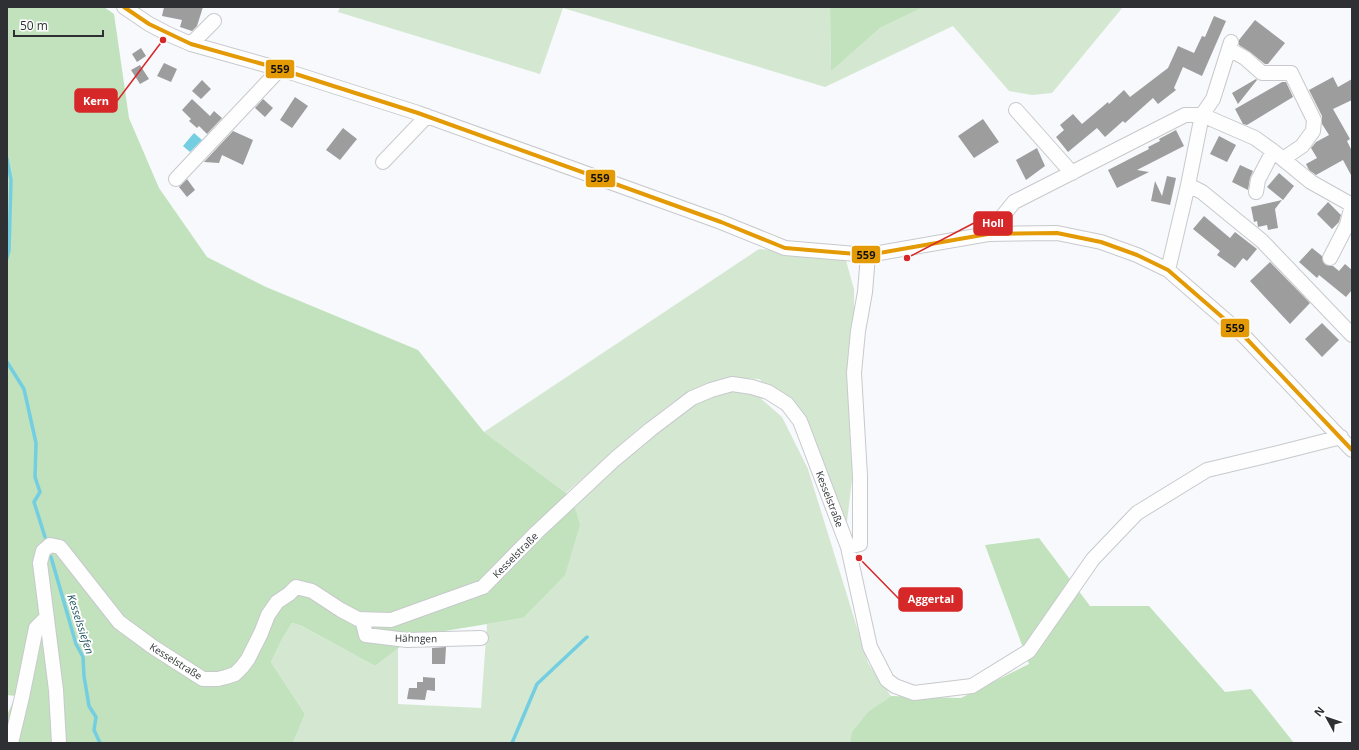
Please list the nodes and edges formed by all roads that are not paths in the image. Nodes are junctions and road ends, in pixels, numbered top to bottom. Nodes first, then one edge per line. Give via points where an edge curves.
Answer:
1 (124, 7) edge
2 (214, 21) dead end
3 (191, 44) junction
4 (280, 69) junction
5 (1016, 110) dead end
6 (1202, 115) junction
7 (427, 116) junction
8 (1278, 155) junction
9 (383, 162) dead end
10 (1072, 173) junction
11 (176, 179) dead end
12 (1188, 186) junction
13 (1256, 192) dead end
14 (1352, 205) edge
15 (988, 234) junction
16 (868, 255) junction
17 (1330, 258) dead end
18 (1168, 270) junction
19 (1352, 335) edge
20 (1341, 437) junction
21 (1352, 450) edge
22 (848, 546) junction
23 (47, 617) junction
24 (362, 619) junction
25 (481, 638) dead end
26 (11, 743) edge
27 (59, 743) edge

1 - 3 street via 149,24
2 - 3 street
3 - 4 street
4 - 7 street
4 - 11 street
5 - 10 street
6 - 8 street via 1255,138
6 - 8 street via 1213,99 1230,46 1262,73 1291,73 1314,120 1313,131 1302,146
6 - 10 street via 1185,115
6 - 12 street
7 - 9 street
7 - 16 street via 721,222 785,248
8 - 13 street via 1258,180
8 - 14 street via 1311,182
10 - 15 street via 1014,202
12 - 18 street
12 - 19 street via 1202,192 1262,242
14 - 17 street via 1347,225
15 - 16 street
15 - 18 street via 1057,233 1093,240
16 - 22 street, Kesselstraße via 854,373 860,476 860,544
18 - 20 street via 1244,336
20 - 21 street
20 - 22 street via 1207,470 1137,513 1093,559 1029,651 972,686 914,693 894,686 887,680 870,647
22 - 24 street, Kesselstraße via 800,421 787,404 768,392 732,384 692,398 651,429 537,532 483,587 391,620
23 - 24 street, Kesselstraße via 40,563 43,551 50,546 60,547 119,622 203,679 218,679 235,674 248,659 277,602 296,587 312,591 341,610
23 - 26 street via 36,628
23 - 27 street, Kesselstraße via 56,690
24 - 25 street, Hähngen via 366,635 407,640

